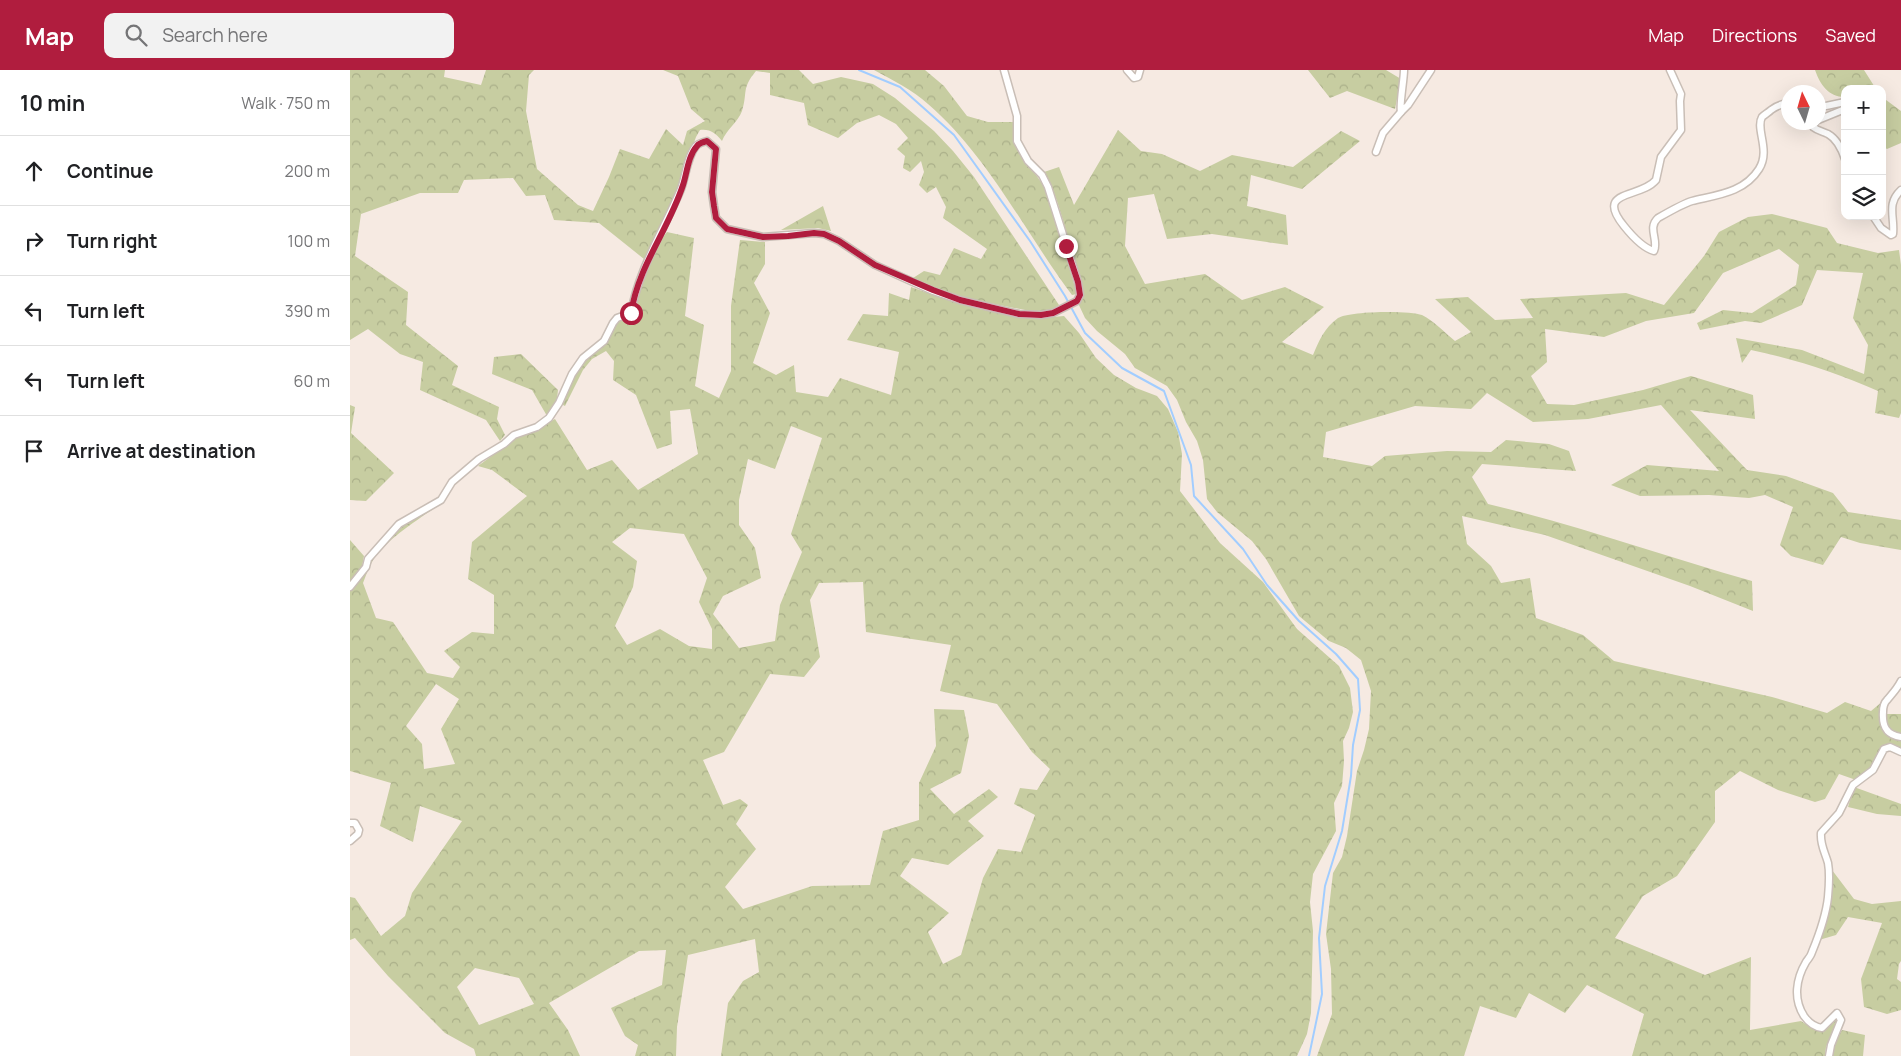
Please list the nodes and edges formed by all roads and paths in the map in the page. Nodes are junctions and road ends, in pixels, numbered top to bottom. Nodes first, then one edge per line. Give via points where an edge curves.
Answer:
1 (1004, 70) edge
2 (1127, 70) edge
3 (1140, 70) edge
4 (1404, 70) edge
5 (1431, 70) edge
6 (1670, 70) edge
7 (1841, 103) edge
8 (1781, 105) edge
9 (1826, 105) edge
10 (1841, 111) edge
11 (1401, 112) junction
12 (1826, 118) edge
13 (1817, 130) edge
14 (1841, 148) edge
15 (1376, 152) dead end
16 (1901, 190) edge
17 (1876, 220) edge
18 (350, 587) edge
19 (1901, 681) edge
20 (1901, 737) edge
21 (1901, 752) edge
22 (350, 823) edge
23 (350, 841) edge
24 (1829, 1056) edge

1 - 18 street via 1017,116 1018,141 1051,194 1078,282 1080,295 1077,301 1053,313 1019,314 951,297 875,265 824,234 763,237 727,229 716,218 712,192 716,149 707,141 700,143 640,278 631,313 617,318 604,341 583,358 550,418 479,459 452,482 440,500 398,524 368,559 366,567
2 - 3 street via 1134,78 1138,77
4 - 11 street
5 - 11 street
6 - 8 street via 1681,94 1681,130 1661,157 1656,180 1646,188 1619,196 1614,206 1623,225 1643,246 1654,251 1653,228 1658,218 1691,201 1728,193 1752,178 1764,158 1762,117
7 - 9 street
10 - 12 street
11 - 15 street via 1383,133
13 - 14 street via 1834,138
16 - 17 street via 1892,204 1893,234 1886,234
19 - 20 street via 1886,701 1883,717 1886,731
21 - 24 street via 1890,747 1884,749 1873,770 1853,785 1839,813 1821,833 1828,863 1827,905 1812,954 1800,977 1796,998 1801,1011 1816,1027 1822,1028 1837,1013 1840,1015
22 - 23 street via 359,826 358,834

